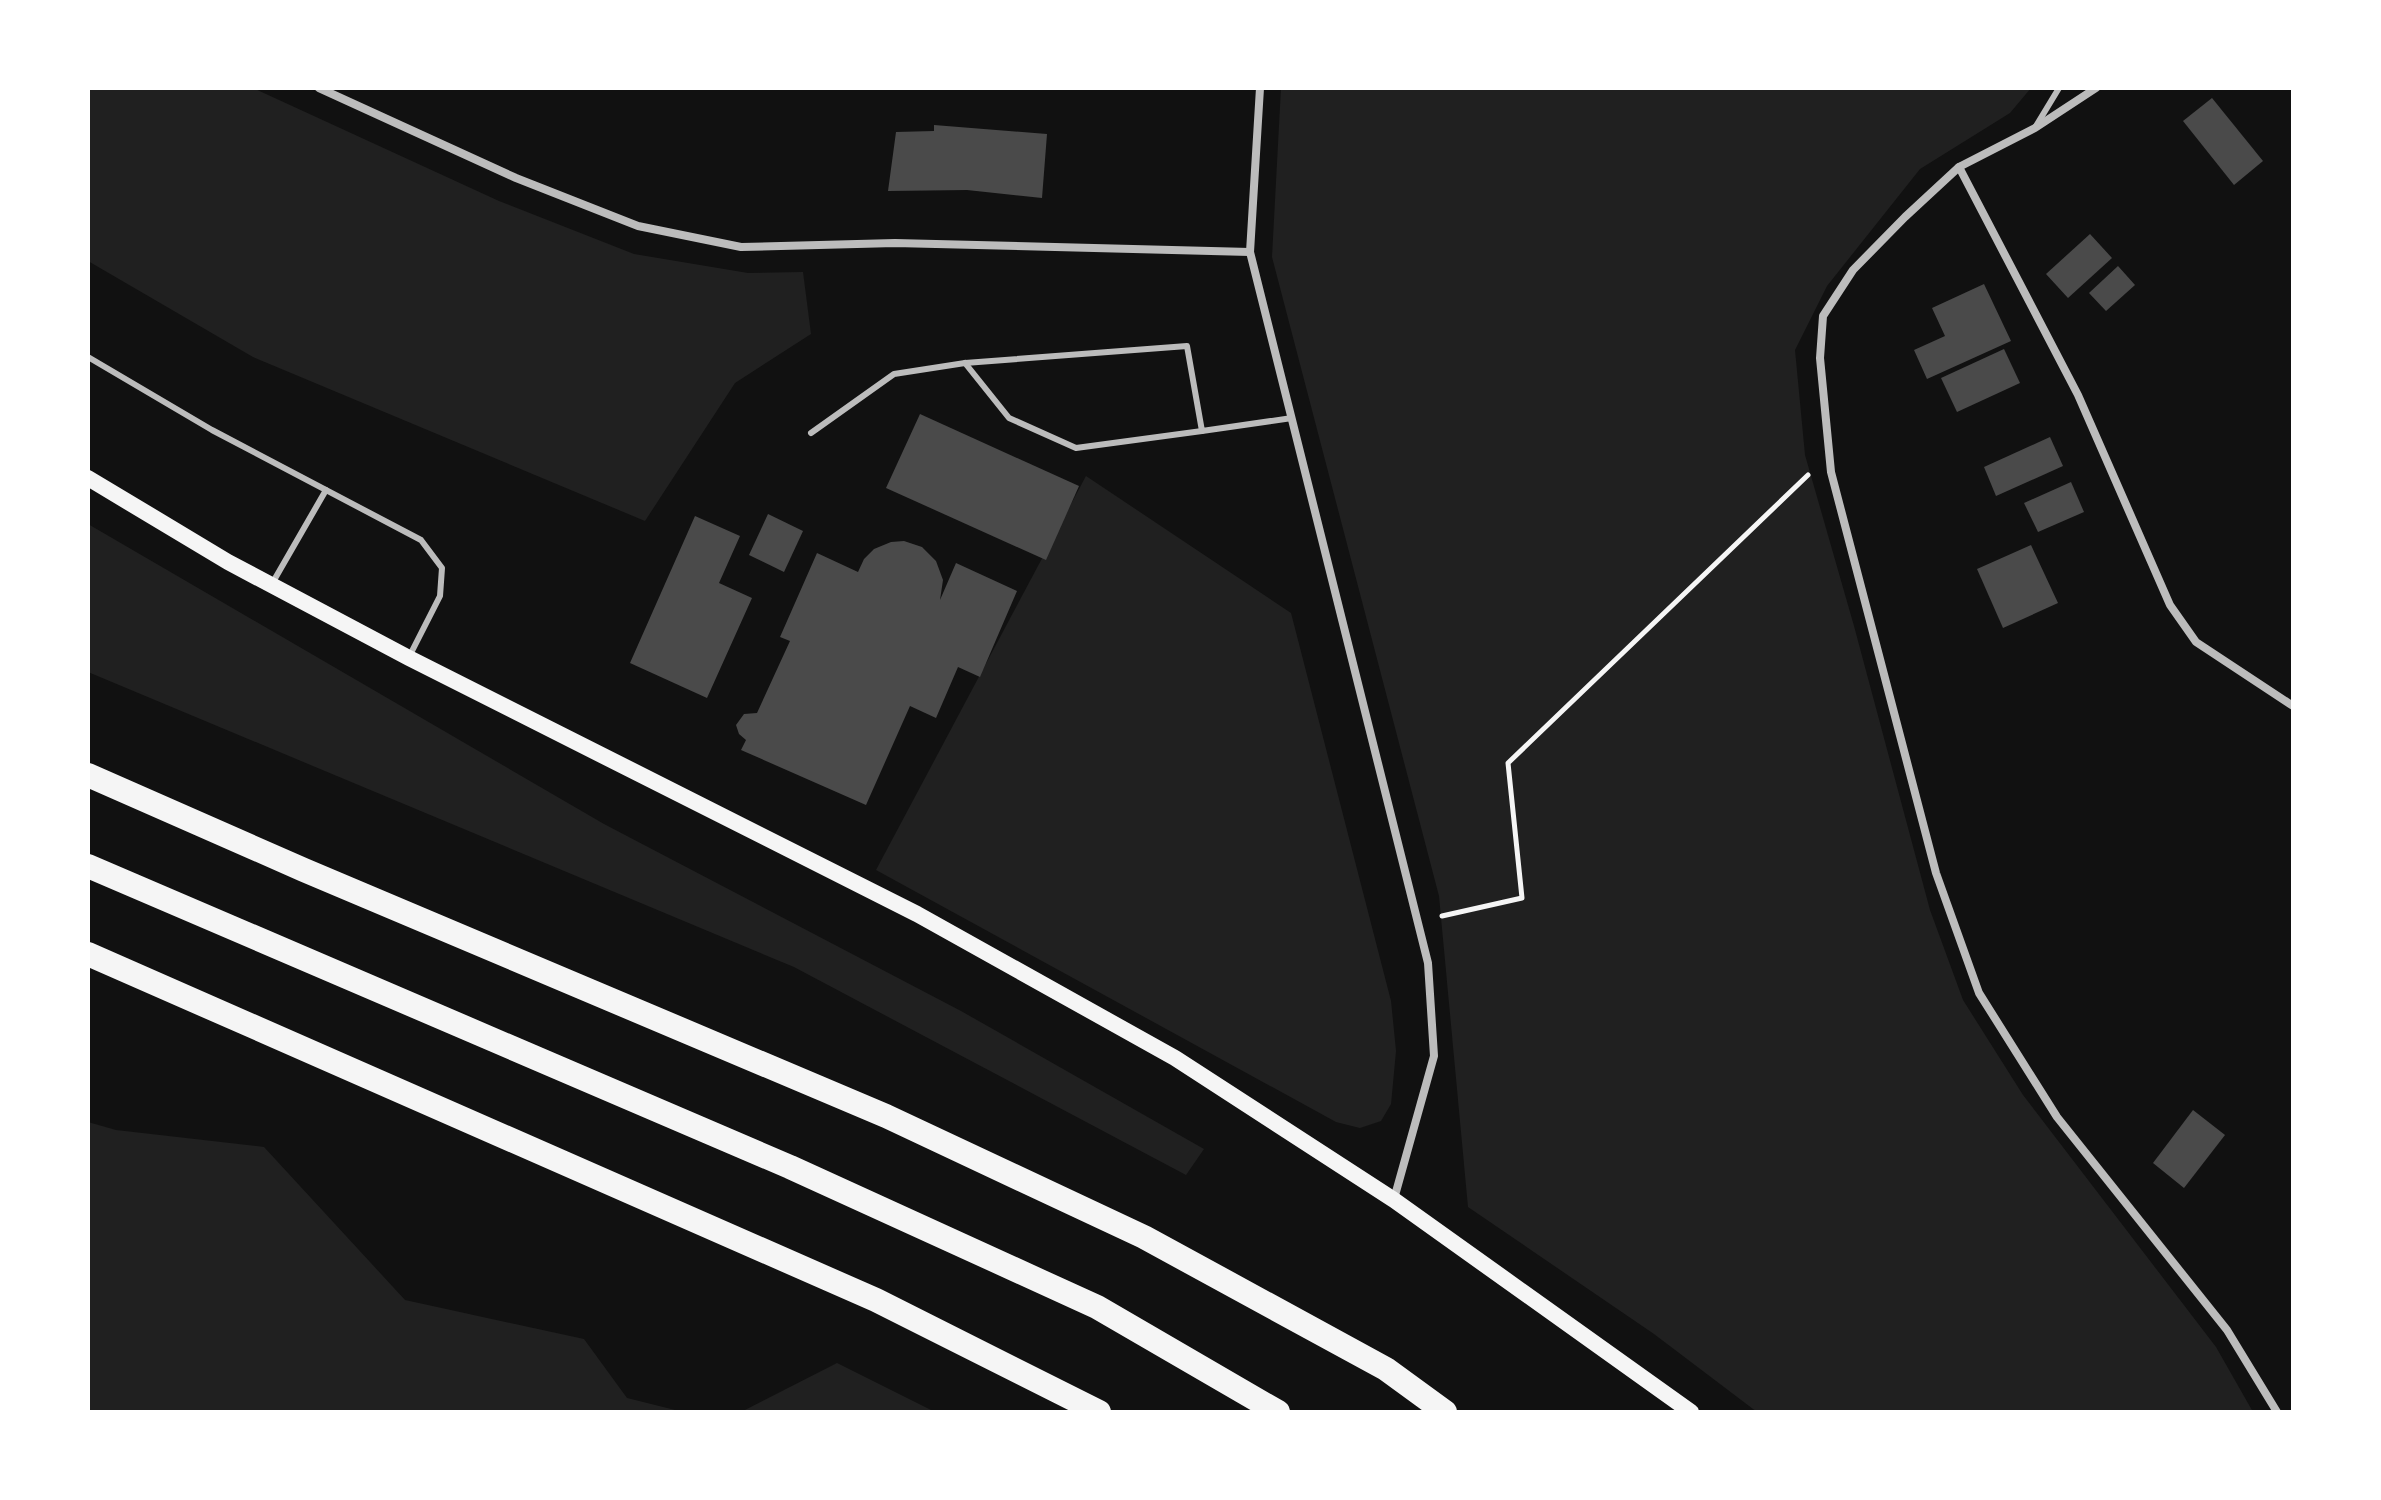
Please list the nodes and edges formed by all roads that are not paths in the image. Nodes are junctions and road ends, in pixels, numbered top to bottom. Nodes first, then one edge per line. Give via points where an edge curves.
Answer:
1 (319, 88) edge
2 (1260, 88) edge
3 (2059, 88) edge
4 (2096, 88) edge
5 (2035, 128) junction
6 (1959, 167) junction
7 (1250, 252) junction
8 (88, 357) edge
9 (965, 363) junction
10 (1292, 418) junction
11 (1202, 431) junction
12 (811, 433) dead end
13 (88, 478) edge
14 (326, 490) junction
15 (271, 585) junction
16 (409, 658) junction
17 (2293, 706) edge
18 (88, 775) edge
19 (88, 866) edge
20 (88, 954) edge
21 (1394, 1200) junction
22 (1099, 1412) edge
23 (1278, 1412) edge
24 (1445, 1412) edge
25 (1691, 1412) edge
26 (2277, 1412) edge

1 - 7 street via 516,178 638,226 741,247 895,243
2 - 7 street
3 - 5 lane
4 - 5 street
5 - 6 street
6 - 17 street via 2078,395 2170,605 2196,642
6 - 26 street via 1853,270 1823,316 1820,358 1831,472 1936,873 1979,993 2057,1117 2227,1330
7 - 10 street
8 - 14 lane
9 - 11 lane via 1009,418 1076,448
9 - 11 lane via 1187,346
9 - 12 lane via 894,374
10 - 11 lane
10 - 21 street via 1428,963 1434,1056
13 - 15 main road
14 - 15 lane
14 - 16 lane via 421,540 442,568 440,596
15 - 16 main road
16 - 21 main road via 917,914 1175,1058
18 - 24 highway via 886,1116 1130,1230 1386,1369
19 - 23 highway via 776,1161 1097,1307
20 - 22 highway via 876,1300
21 - 25 main road

